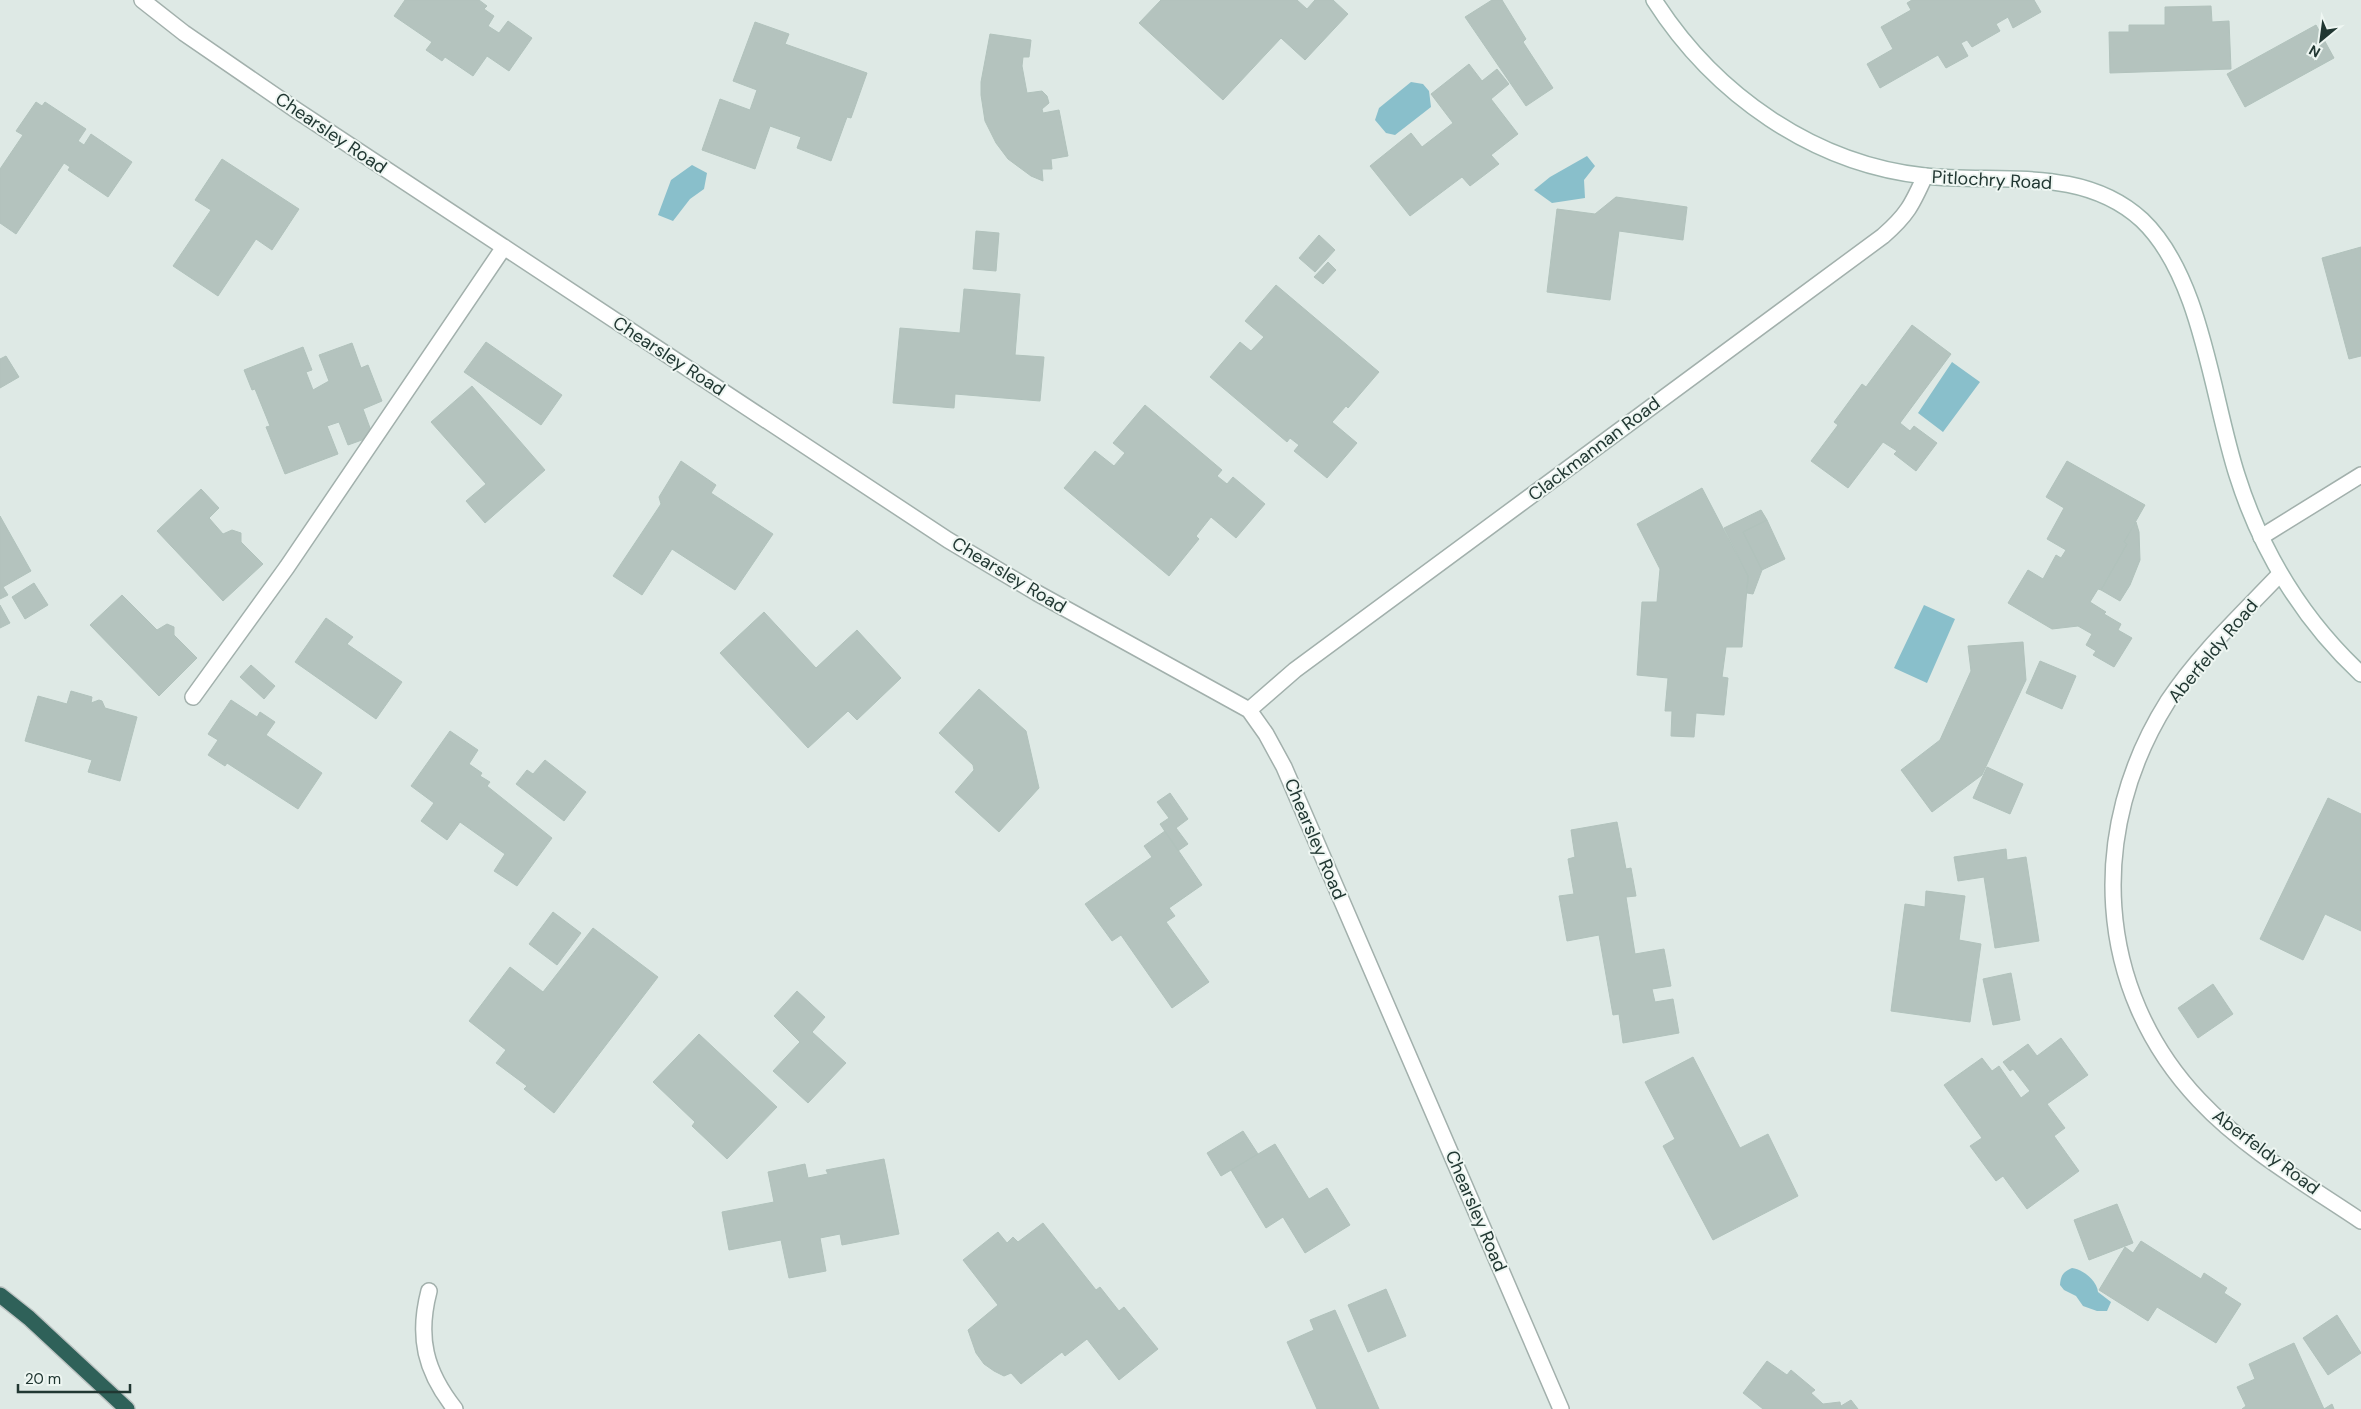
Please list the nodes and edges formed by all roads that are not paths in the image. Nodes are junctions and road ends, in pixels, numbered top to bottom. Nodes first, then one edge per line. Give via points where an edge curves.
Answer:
1 (142, 0) edge
2 (1654, 0) edge
3 (1925, 176) junction
4 (504, 247) junction
5 (2361, 475) edge
6 (2261, 537) junction
7 (2280, 574) junction
8 (2361, 674) edge
9 (193, 697) dead end
10 (1249, 710) junction
11 (2361, 1221) edge
12 (429, 1291) dead end
13 (0, 1295) edge
14 (127, 1409) edge
15 (455, 1409) edge
16 (1561, 1409) edge

1 - 4 street, Chearsley Road via 296,110
2 - 3 street, Pitlochry Road via 1693,53 1732,92 1763,115 1796,136 1836,154 1886,169
3 - 6 street, Pitlochry Road via 2035,179 2080,187 2115,201 2142,221 2169,255 2190,297 2237,475
3 - 10 street, Clackmannan Road via 1906,214 1883,236 1295,670
4 - 9 street via 292,559
4 - 10 street, Chearsley Road via 948,540
5 - 6 street
6 - 7 street, Pitlochry Road
7 - 8 street, Pitlochry Road via 2323,636
7 - 11 street, Aberfeldy Road via 2192,669 2146,740 2129,784 2118,828 2112,874 2118,946 2145,1028 2174,1071 2200,1101 2233,1132
10 - 16 street, Chearsley Road via 1284,767
12 - 15 street via 423,1312 422,1340 442,1392
13 - 14 highway

